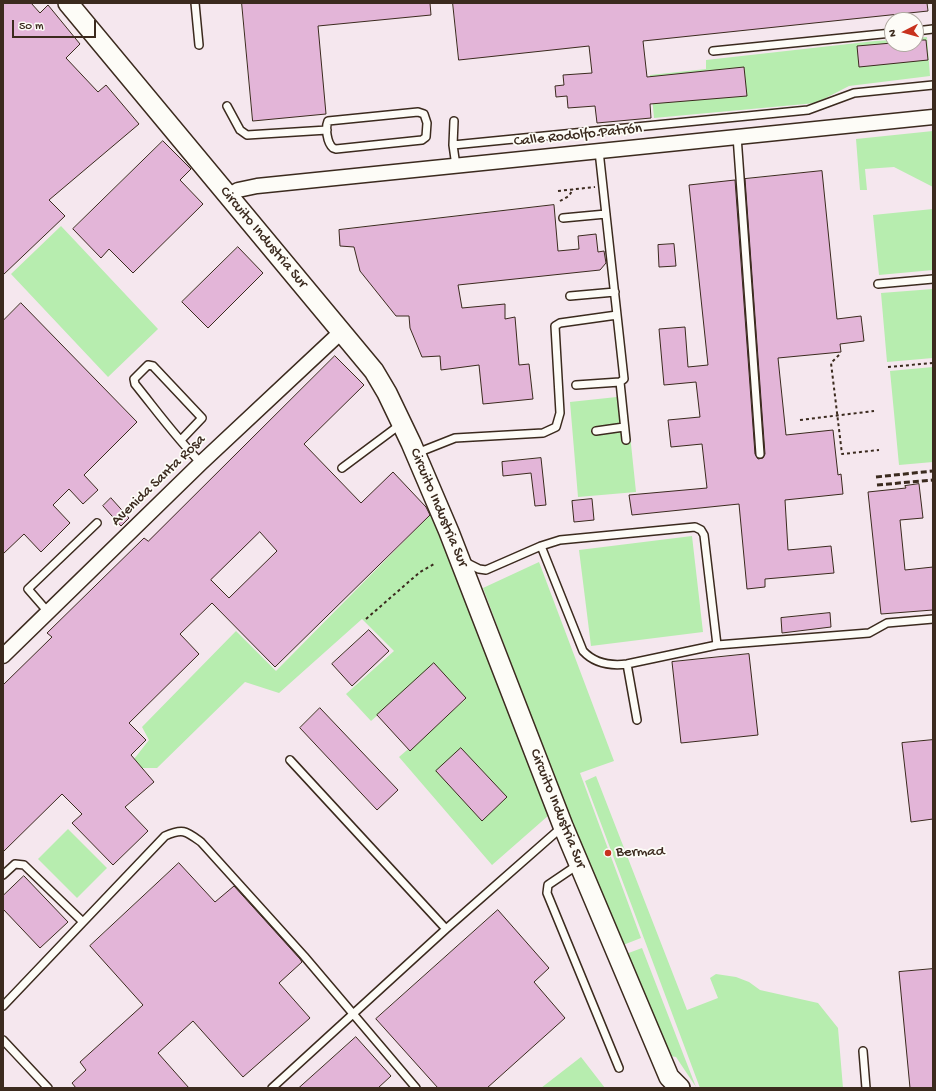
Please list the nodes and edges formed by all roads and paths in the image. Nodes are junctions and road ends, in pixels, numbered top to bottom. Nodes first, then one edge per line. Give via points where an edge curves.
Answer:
1 (68, 3) edge
2 (195, 3) edge
3 (884, 34) edge
4 (199, 45) dead end
5 (713, 51) dead end
6 (933, 85) edge
7 (227, 106) dead end
8 (933, 118) edge
9 (454, 121) dead end
10 (327, 130) junction
11 (737, 136) junction
12 (454, 145) junction
13 (598, 151) junction
14 (456, 166) junction
15 (603, 186) junction
16 (573, 189) junction
17 (558, 191) dead end
18 (228, 196) junction
19 (560, 201) dead end
20 (606, 214) junction
21 (563, 218) dead end
22 (933, 279) edge
23 (878, 284) dead end
24 (615, 292) junction
25 (570, 296) dead end
26 (617, 315) junction
27 (341, 332) junction
28 (839, 355) dead end
29 (933, 363) edge
30 (888, 367) dead end
31 (620, 382) junction
32 (576, 385) dead end
33 (874, 411) dead end
34 (837, 415) junction
35 (800, 420) dead end
36 (401, 424) junction
37 (624, 427) junction
38 (596, 431) dead end
39 (181, 440) junction
40 (626, 440) dead end
41 (879, 450) dead end
42 (415, 453) junction
43 (760, 454) dead end
44 (201, 463) junction
45 (342, 468) dead end
46 (96, 523) dead end
47 (541, 546) junction
48 (459, 559) junction
49 (434, 564) dead end
50 (48, 612) junction
51 (366, 619) dead end
52 (933, 619) edge
53 (717, 645) junction
54 (3, 656) edge
55 (627, 664) junction
56 (637, 720) dead end
57 (290, 760) dead end
58 (563, 826) junction
59 (580, 864) junction
60 (3, 875) edge
61 (83, 922) junction
62 (446, 929) junction
63 (3, 1006) edge
64 (352, 1015) junction
65 (3, 1040) edge
66 (863, 1051) dead end
67 (620, 1068) dead end
68 (669, 1084) edge
69 (48, 1088) edge
70 (272, 1088) edge
71 (416, 1088) edge
72 (866, 1088) edge

1 - 18 main road, Circuito Industria Sur
2 - 4 lane
3 - 5 lane
6 - 12 lane via 854,93 808,110
7 - 10 lane via 240,130 247,135
8 - 11 street, Calle Rodolfo Patrón
9 - 12 lane
10 - 10 lane via 329,143 336,149 422,140 426,136 427,123 424,114 418,112 330,120
11 - 13 street, Calle Rodolfo Patrón
11 - 43 lane
12 - 14 lane
13 - 14 street, Calle Rodolfo Patrón
13 - 15 lane
14 - 18 street, Calle Rodolfo Patrón via 256,186 238,190
15 - 16 path
15 - 20 lane
16 - 17 path
16 - 19 path via 570,196
18 - 27 main road, Circuito Industria Sur
20 - 21 lane
20 - 24 lane
22 - 23 lane
24 - 25 lane
24 - 26 lane
26 - 31 lane via 624,377
26 - 42 lane via 560,323 555,326 560,413 556,427 550,431 455,438
27 - 36 main road, Circuito Industria Sur via 374,371 388,393
27 - 44 street, Avenida Santa Rosa
28 - 34 path via 831,363
29 - 30 path
31 - 32 lane
31 - 37 lane
33 - 34 path
34 - 35 path
34 - 41 path via 842,454
36 - 42 main road, Circuito Industria Sur
36 - 45 lane
37 - 38 lane
37 - 40 lane
39 - 39 lane via 135,384 134,379 148,365 153,366 202,418
39 - 44 lane
42 - 48 main road, Circuito Industria Sur
44 - 50 street, Avenida Santa Rosa
46 - 50 lane via 28,589
47 - 48 lane via 486,570
47 - 53 lane via 576,538 694,527 701,530 704,535
47 - 55 lane via 584,651 592,659 604,664
48 - 58 main road, Circuito Industria Sur
49 - 51 path via 420,572
50 - 54 street, Avenida Santa Rosa
52 - 53 lane via 887,623 869,633
53 - 55 lane
55 - 56 lane
57 - 62 lane
58 - 59 main road, Circuito Industria Sur
58 - 62 lane
59 - 67 lane via 548,885 547,893
59 - 68 main road, Circuito Industria Sur
60 - 61 lane via 15,864 24,865
61 - 63 lane
61 - 64 lane via 165,836 178,831 189,834 201,842 304,956
62 - 64 lane
64 - 70 lane
64 - 71 lane
65 - 69 lane
66 - 72 lane

